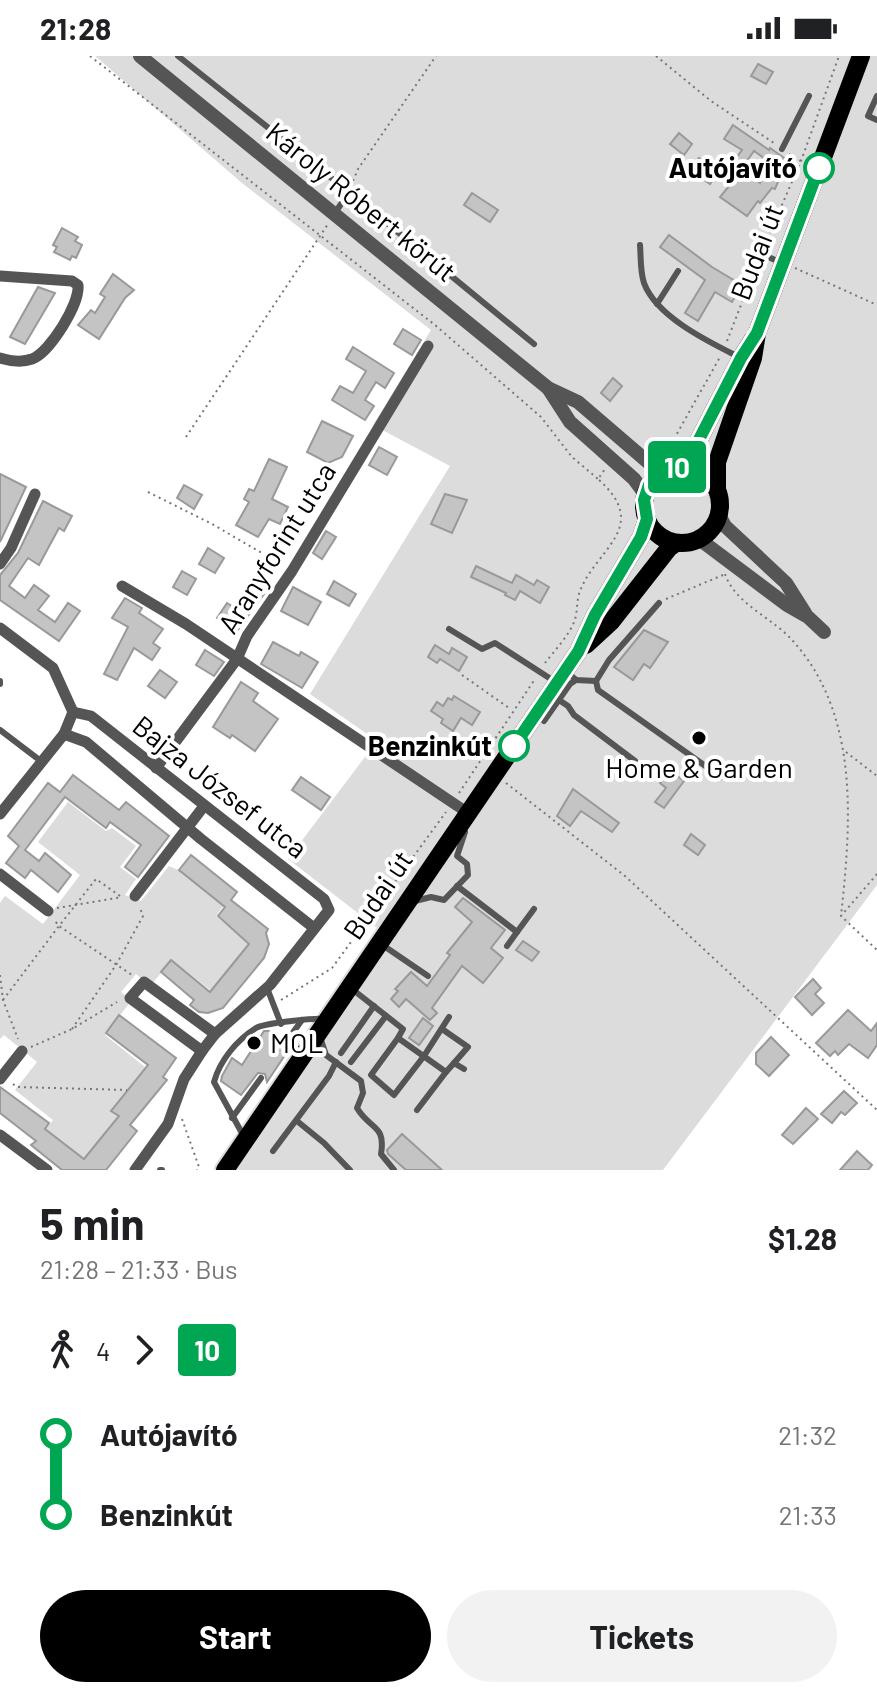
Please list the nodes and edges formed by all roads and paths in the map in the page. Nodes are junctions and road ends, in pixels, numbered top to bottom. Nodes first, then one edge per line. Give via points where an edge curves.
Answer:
1 (90, 56) edge
2 (140, 56) edge
3 (178, 56) edge
4 (436, 56) edge
5 (656, 56) edge
6 (839, 56) edge
7 (861, 56) edge
8 (809, 96) dead end
9 (877, 96) edge
10 (877, 120) edge
11 (782, 149) junction
12 (801, 161) junction
13 (819, 168) junction
14 (349, 192) junction
15 (335, 213) junction
16 (321, 235) junction
17 (640, 245) dead end
18 (757, 253) junction
19 (783, 263) junction
20 (678, 271) dead end
21 (0, 276) edge
22 (657, 304) junction
23 (877, 305) edge
24 (757, 333) junction
25 (534, 344) dead end
26 (428, 346) dead end
27 (732, 354) junction
28 (0, 358) edge
29 (548, 388) junction
30 (186, 437) dead end
31 (644, 442) dead end
32 (671, 469) junction
33 (598, 479) dead end
34 (717, 489) junction
35 (148, 492) dead end
36 (35, 494) dead end
37 (645, 494) junction
38 (719, 515) junction
39 (647, 519) junction
40 (616, 538) dead end
41 (699, 539) junction
42 (676, 543) junction
43 (0, 564) edge
44 (728, 568) junction
45 (292, 571) junction
46 (122, 586) dead end
47 (659, 603) joint
48 (808, 617) junction
49 (0, 628) edge
50 (449, 629) dead end
51 (824, 632) dead end
52 (578, 652) junction
53 (237, 659) junction
54 (540, 672) junction
55 (462, 675) dead end
56 (596, 681) junction
57 (561, 685) junction
58 (509, 708) dead end
59 (73, 712) junction
60 (544, 721) dead end
61 (0, 730) edge
62 (64, 734) junction
63 (845, 751) junction
64 (635, 761) dead end
65 (42, 762) junction
66 (156, 768) junction
67 (494, 775) junction
68 (877, 776) edge
69 (721, 777) dead end
70 (204, 806) junction
71 (465, 806) junction
72 (0, 814) edge
73 (187, 828) junction
74 (0, 874) edge
75 (877, 874) edge
76 (457, 886) junction
77 (135, 896) joint
78 (408, 902) junction
79 (77, 903) junction
80 (534, 909) dead end
81 (48, 911) joint
82 (841, 916) junction
83 (59, 926) junction
84 (314, 928) junction
85 (517, 932) junction
86 (379, 943) junction
87 (507, 946) dead end
88 (877, 950) edge
89 (116, 965) junction
90 (0, 975) edge
91 (428, 976) dead end
92 (144, 982) junction
93 (349, 987) junction
94 (267, 988) junction
95 (130, 998) junction
96 (3, 1000) junction
97 (275, 1004) junction
98 (374, 1006) junction
99 (386, 1016) junction
100 (449, 1017) dead end
101 (302, 1020) junction
102 (281, 1024) junction
103 (324, 1026) junction
104 (72, 1029) junction
105 (442, 1029) junction
106 (215, 1034) junction
107 (398, 1038) junction
108 (286, 1042) dead end
109 (22, 1051) junction
110 (202, 1051) junction
111 (341, 1053) dead end
112 (303, 1054) junction
113 (326, 1055) junction
114 (424, 1056) junction
115 (336, 1062) junction
116 (351, 1062) dead end
117 (454, 1063) junction
118 (464, 1069) dead end
119 (446, 1072) junction
120 (1, 1078) edge
121 (261, 1078) dead end
122 (127, 1090) dead end
123 (417, 1110) dead end
124 (877, 1110) edge
125 (180, 1114) dead end
126 (232, 1118) junction
127 (297, 1121) junction
128 (0, 1135) edge
129 (246, 1139) junction
130 (273, 1151) dead end
131 (47, 1170) edge
132 (135, 1170) edge
133 (197, 1170) edge
134 (225, 1170) edge
135 (350, 1170) edge
136 (394, 1170) edge

1 - 16 path
2 - 15 street, Károly Róbert körút
3 - 14 lane
4 - 14 path via 358,169
5 - 11 path
6 - 12 path
7 - 13 main road, Budai út
8 - 11 lane
9 - 10 lane via 868,116
11 - 12 path
12 - 13 path
12 - 18 path
13 - 19 main road, Budai út
14 - 15 lane
14 - 25 lane
15 - 16 path
15 - 29 street, Károly Róbert körút
16 - 30 path
16 - 33 path via 541,417 572,457
17 - 22 lane via 643,281
18 - 19 lane
18 - 27 path
19 - 23 path
19 - 24 main road, Budai út
20 - 22 lane
21 - 28 street via 72,281 79,294 44,351 20,361
22 - 27 lane
24 - 27 main road, Budai út
24 - 34 main road, Budai út via 717,462
26 - 45 street, Aranyforint utca
27 - 31 path via 674,439 662,446
27 - 32 main road, Budai út via 691,455
29 - 32 street, Károly Róbert körút via 578,402 649,463
29 - 37 street, Károly Róbert körút via 570,422
32 - 34 main road via 701,472
32 - 37 main road
34 - 38 main road
35 - 45 path
36 - 43 street
37 - 39 main road
38 - 41 main road
38 - 48 street via 786,583
39 - 42 main road via 658,535
39 - 52 main road, Budai út
40 - 54 path via 580,591 574,622
41 - 42 main road
41 - 44 street
42 - 52 main road, Budai út via 611,622
44 - 47 path
44 - 48 street
44 - 63 path via 729,585 786,633 807,660 824,688
45 - 53 street, Aranyforint utca
46 - 53 street
47 - 56 lane
48 - 51 street
49 - 59 street via 53,668
50 - 54 lane via 482,649 495,643
52 - 57 main road, Budai út
53 - 66 street, Aranyforint utca
53 - 71 street
54 - 57 lane
54 - 71 path
55 - 58 path
56 - 57 lane
56 - 69 lane via 598,690
57 - 60 lane
57 - 64 lane via 574,715
57 - 67 main road, Budai út
59 - 62 street
59 - 66 street, Bajza József utca via 91,716
61 - 65 lane
62 - 65 street
62 - 73 street, Bajza József utca via 86,742
63 - 68 path
63 - 82 path
65 - 72 street
66 - 70 street, Bajza József utca
67 - 71 main road, Budai út
67 - 124 path via 625,876
70 - 73 street
70 - 84 street, Bajza József utca via 324,899 329,910
71 - 76 lane via 457,856 467,864 468,875
71 - 78 main road, Budai út
71 - 97 path via 332,968
73 - 77 street
73 - 84 street, Bajza József utca
74 - 81 street
75 - 82 path
76 - 78 lane via 444,900
76 - 85 lane
77 - 89 path via 143,916
78 - 86 main road, Budai út
79 - 79 path via 96,879 121,897 97,901
79 - 81 path
79 - 83 path
80 - 85 lane
82 - 88 path
83 - 89 path
83 - 96 path
84 - 94 street
85 - 87 lane
86 - 91 lane
86 - 93 main road, Budai út
89 - 92 path
89 - 104 path
90 - 96 path
92 - 95 street
92 - 106 street
93 - 98 lane
93 - 103 main road, Budai út
94 - 97 lane
94 - 106 street
95 - 104 path
95 - 110 street
96 - 109 path
97 - 102 lane
98 - 99 lane
98 - 111 lane
99 - 107 lane via 403,1029
99 - 116 lane
100 - 105 lane
101 - 102 lane
101 - 103 lane
101 - 108 lane
102 - 126 lane via 259,1026 218,1068 214,1082
103 - 112 main road, Budai út
103 - 113 lane
104 - 109 path
105 - 114 lane
105 - 117 lane via 468,1047
106 - 110 street
107 - 114 lane
107 - 114 lane via 371,1075 394,1095
109 - 120 street
110 - 132 street via 184,1079 168,1124
112 - 113 lane
112 - 129 main road, Budai út
113 - 115 lane
114 - 119 lane
115 - 127 lane
115 - 136 lane via 361,1081 357,1108 381,1131 381,1154
117 - 118 lane
117 - 119 lane
119 - 123 lane
120 - 122 path via 17,1087
121 - 126 lane
125 - 133 path
126 - 129 lane
127 - 130 lane
127 - 135 lane
128 - 131 street
129 - 134 main road, Budai út

